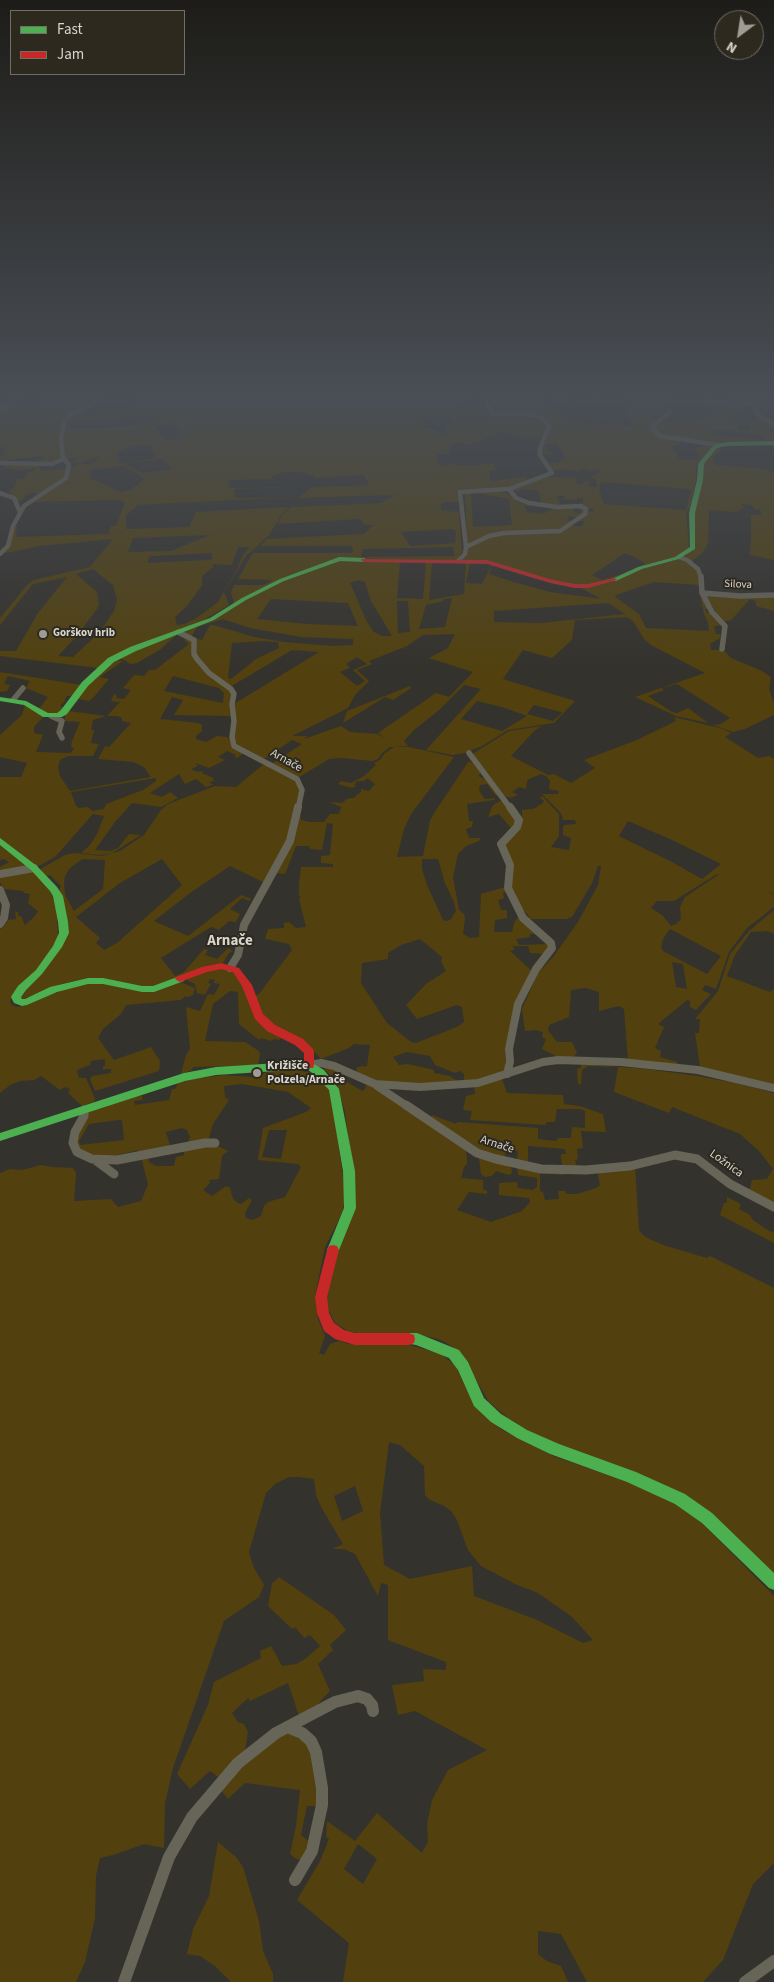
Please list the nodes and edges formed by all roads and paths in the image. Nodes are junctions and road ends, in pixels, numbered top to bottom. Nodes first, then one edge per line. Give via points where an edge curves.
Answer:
1 (50, 488) edge
2 (698, 488) edge
3 (509, 489) joint
4 (0, 493) edge
5 (20, 512) junction
6 (466, 547) junction
7 (0, 554) edge
8 (680, 557) junction
9 (458, 561) junction
10 (702, 592) junction
11 (774, 595) edge
12 (175, 633) junction
13 (722, 649) dead end
14 (22, 688) dead end
15 (0, 699) edge
16 (14, 700) junction
17 (63, 716) junction
18 (62, 738) dead end
19 (469, 753) dead end
20 (0, 841) edge
21 (34, 868) junction
22 (0, 874) edge
23 (0, 890) edge
24 (0, 924) edge
25 (230, 968) junction
26 (309, 1065) junction
27 (508, 1074) junction
28 (375, 1084) junction
29 (774, 1088) edge
30 (84, 1110) junction
31 (0, 1137) edge
32 (215, 1143) dead end
33 (95, 1160) junction
34 (108, 1160) junction
35 (118, 1165) dead end
36 (630, 1166) joint
37 (114, 1174) dead end
38 (774, 1207) edge
39 (774, 1583) edge
40 (373, 1711) dead end
41 (287, 1727) junction
42 (295, 1880) dead end
43 (774, 1961) edge
44 (124, 1982) edge
45 (745, 1982) edge

1 - 5 street
2 - 8 street via 692,513 692,548
3 - 6 street via 460,492
3 - 6 street via 516,498 529,503 581,506 587,511 560,531 495,534
4 - 5 street via 14,498
5 - 7 street via 8,546
6 - 9 street via 465,554
8 - 9 street via 588,586 552,582 487,562
8 - 10 street via 698,569
9 - 12 street via 339,559 282,580 212,619
10 - 11 street, Silova
10 - 13 street via 712,612 725,626
12 - 17 street via 111,660 85,684
12 - 25 street, Arnače via 194,640 197,659 234,694 234,746 297,779 302,790 290,841 244,925 238,954
14 - 16 street
15 - 16 street
16 - 17 street via 52,716
17 - 18 street via 59,732
19 - 27 street via 519,820 501,844 510,865 509,894 523,918 551,943 552,948 536,969 518,1004 509,1049
20 - 21 street
21 - 22 street
21 - 25 street via 58,896 64,933 57,947 16,997 22,1003 54,989 88,981 154,989 205,969
23 - 24 street via 6,905
25 - 26 street via 236,970 248,985 259,1016 271,1028 299,1042 309,1052
26 - 28 street, Arnače via 334,1066
26 - 30 street via 216,1071 184,1077
26 - 39 street via 320,1072 334,1089 349,1171 350,1208 335,1241 321,1297 328,1327 355,1339 417,1339 454,1354 479,1402 496,1418 555,1449 680,1499 707,1518
27 - 28 street, Arnače via 454,1086
27 - 29 street, Arnače via 558,1060 620,1062 698,1070
28 - 36 street, Arnače via 477,1153 542,1169
30 - 31 street
30 - 33 street via 75,1132 74,1148 84,1157
32 - 34 street
33 - 34 street
33 - 37 street
34 - 35 street
36 - 38 street, Ložnica via 675,1155 697,1159 730,1184
40 - 41 street via 367,1698 358,1696 318,1710
41 - 42 street via 296,1729 311,1741 322,1788 322,1804 312,1851
41 - 44 street via 238,1763 188,1823 161,1876
43 - 45 street

